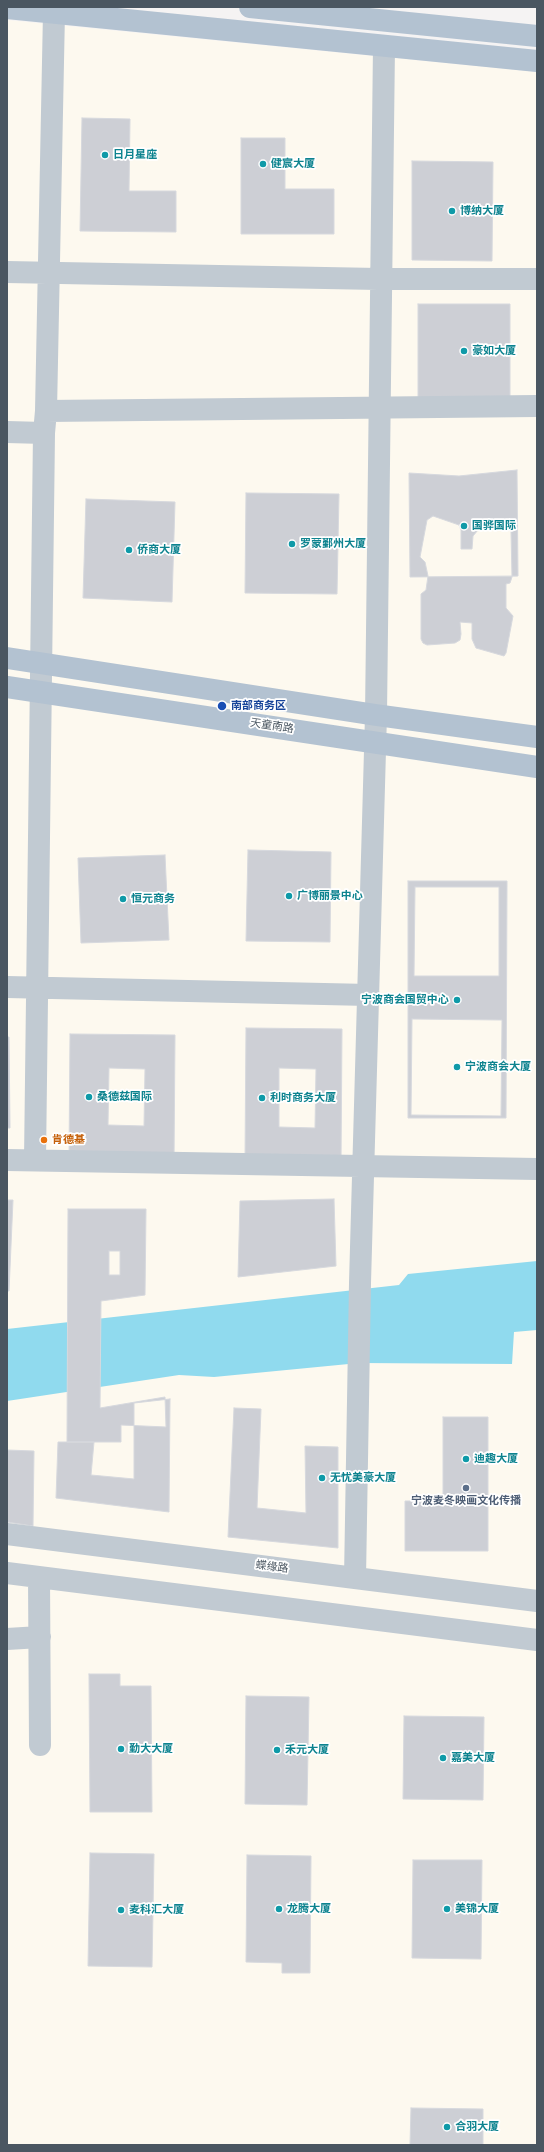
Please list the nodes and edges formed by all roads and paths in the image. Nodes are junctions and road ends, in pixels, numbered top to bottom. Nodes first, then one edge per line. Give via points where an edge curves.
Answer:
1 (250, 7) edge
2 (7, 8) edge
3 (54, 12) junction
4 (537, 36) edge
5 (384, 46) junction
6 (537, 62) edge
7 (7, 272) edge
8 (49, 274) junction
9 (381, 279) junction
10 (537, 279) edge
11 (537, 406) edge
12 (380, 407) junction
13 (46, 411) junction
14 (7, 432) edge
15 (44, 433) junction
16 (7, 658) edge
17 (40, 662) junction
18 (7, 687) edge
19 (40, 691) junction
20 (376, 715) junction
21 (537, 737) edge
22 (376, 742) junction
23 (537, 767) edge
24 (7, 987) edge
25 (37, 988) junction
26 (369, 995) junction
27 (7, 1160) edge
28 (35, 1160) junction
29 (364, 1164) junction
30 (537, 1168) edge
31 (7, 1534) edge
32 (7, 1573) edge
33 (40, 1577) junction
34 (355, 1578) junction
35 (537, 1601) edge
36 (40, 1637) junction
37 (7, 1639) edge
38 (537, 1640) edge
39 (40, 1745) dead end

1 - 4 main road
2 - 3 main road
3 - 5 main road
3 - 8 street
5 - 6 main road
5 - 9 street
7 - 8 street
8 - 9 street
8 - 13 street
9 - 10 street
9 - 12 street
11 - 12 street
12 - 13 street
12 - 20 street
13 - 15 street
14 - 15 street
15 - 17 street
16 - 17 main road
17 - 19 street
17 - 20 main road
18 - 19 main road, 天童南路
19 - 22 main road, 天童南路
19 - 25 street
20 - 21 main road
20 - 22 street
22 - 23 main road, 天童南路
22 - 26 street
24 - 25 street
25 - 26 street
25 - 28 street
26 - 29 street
27 - 28 street
28 - 29 street
29 - 30 street
29 - 34 street
31 - 34 street, 蝶缘路
32 - 33 street
33 - 36 street
33 - 38 street
34 - 35 street, 蝶缘路
36 - 37 street
36 - 39 street

